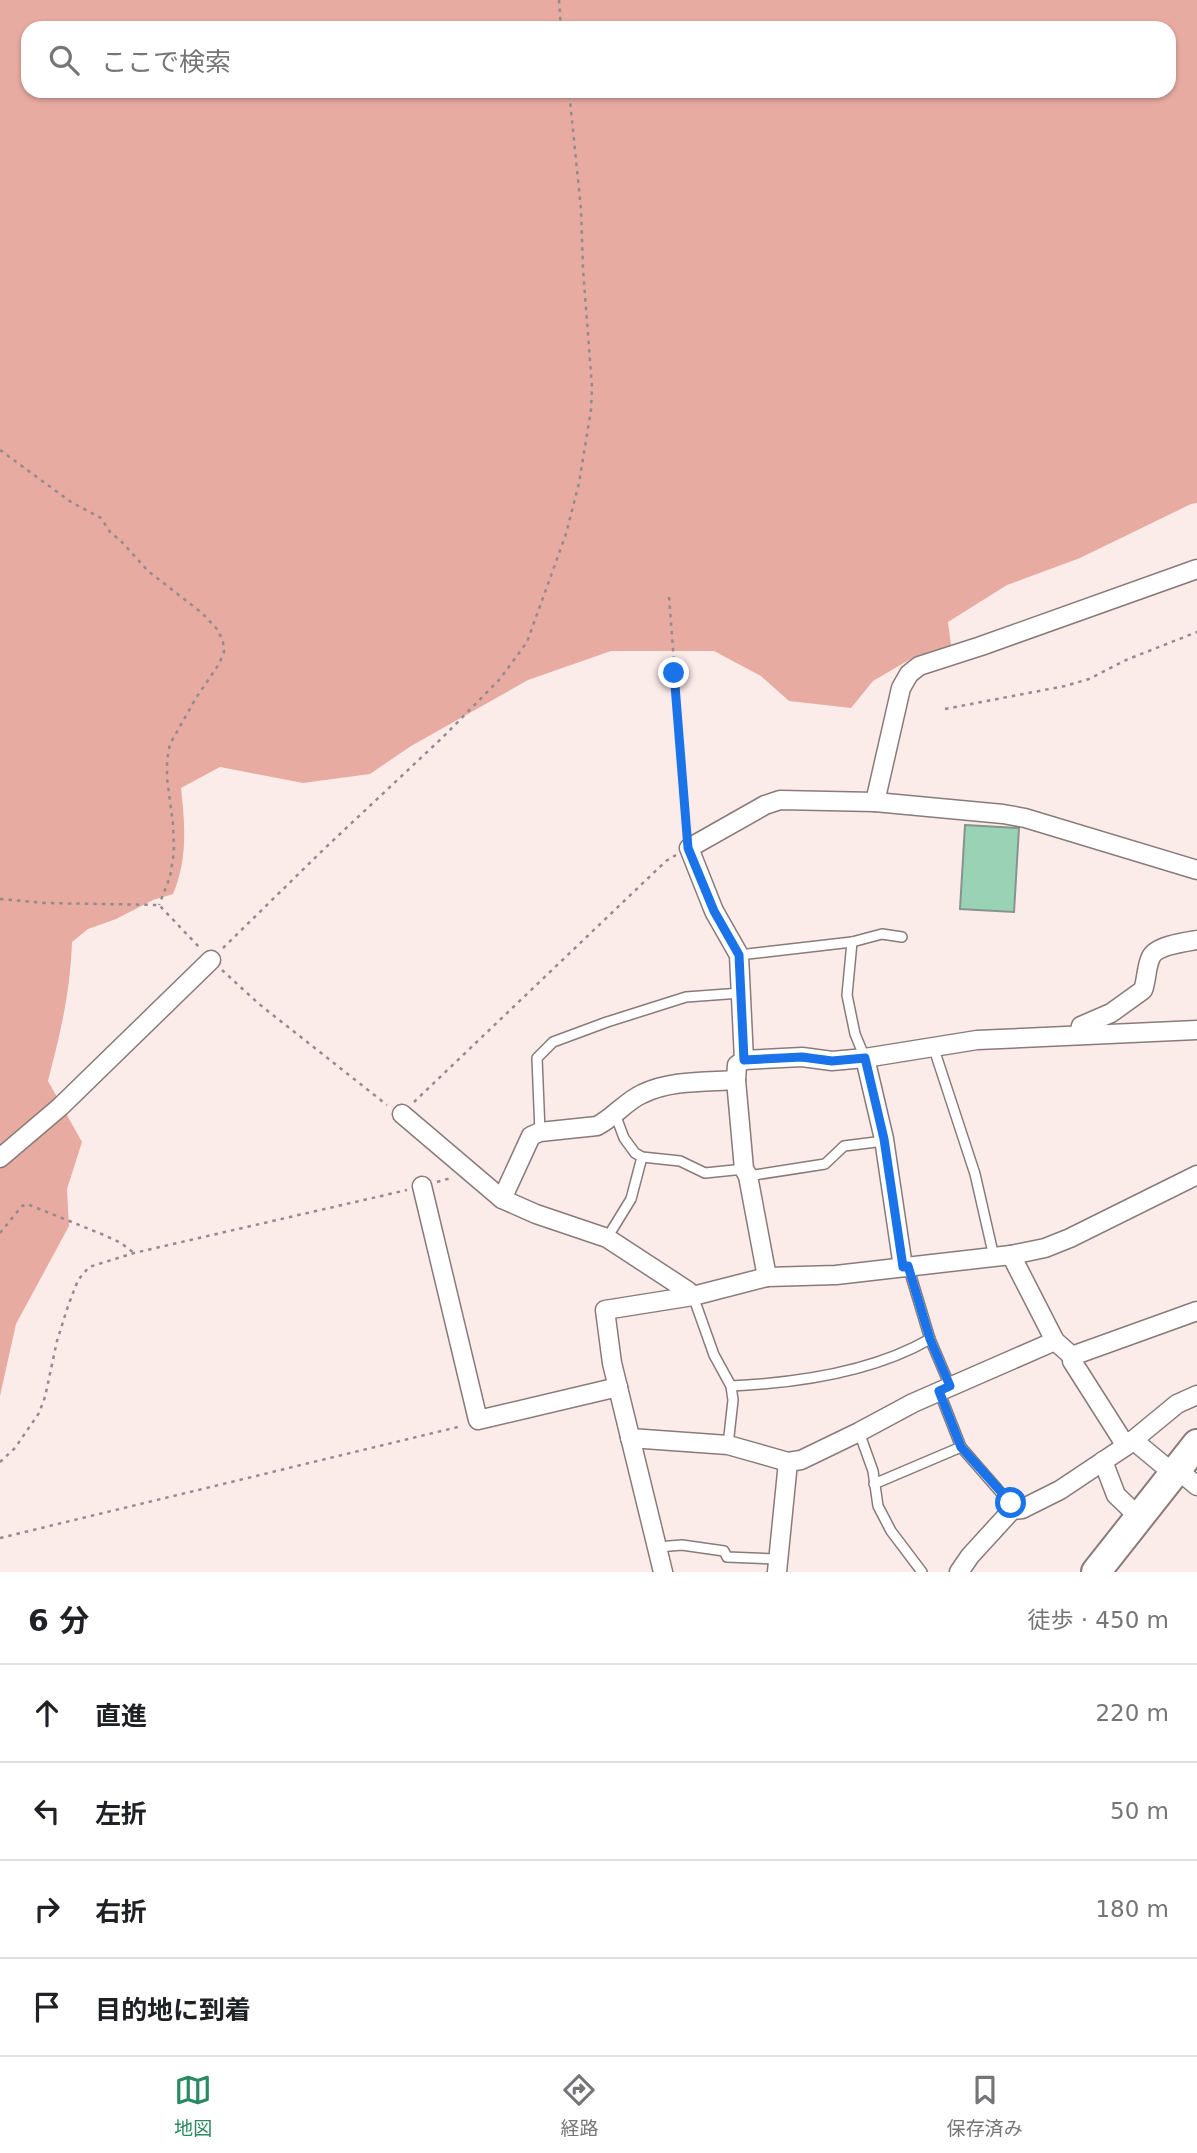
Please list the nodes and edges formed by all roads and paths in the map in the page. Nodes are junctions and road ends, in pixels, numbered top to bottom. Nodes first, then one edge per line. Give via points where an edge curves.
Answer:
1 (559, 0) edge
2 (560, 21) edge
3 (570, 98) edge
4 (0, 450) edge
5 (1197, 569) edge
6 (669, 597) dead end
7 (1197, 632) edge
8 (945, 709) dead end
9 (874, 802) junction
10 (688, 848) junction
11 (1197, 870) edge
12 (0, 899) edge
13 (159, 905) junction
14 (902, 937) dead end
15 (1197, 940) edge
16 (852, 942) junction
17 (739, 955) junction
18 (211, 960) junction
19 (741, 992) junction
20 (1197, 1030) edge
21 (1079, 1035) junction
22 (933, 1046) junction
23 (865, 1058) junction
24 (744, 1060) junction
25 (736, 1080) junction
26 (615, 1114) junction
27 (401, 1115) junction
28 (540, 1132) junction
29 (884, 1141) junction
30 (642, 1157) junction
31 (0, 1158) edge
32 (471, 1172) junction
33 (746, 1172) junction
34 (1197, 1175) edge
35 (422, 1186) junction
36 (502, 1199) junction
37 (0, 1233) edge
38 (607, 1238) junction
39 (134, 1253) junction
40 (1002, 1256) junction
41 (905, 1267) junction
42 (768, 1277) junction
43 (693, 1296) junction
44 (1197, 1311) edge
45 (930, 1339) junction
46 (1055, 1341) junction
47 (1072, 1356) junction
48 (731, 1386) junction
49 (618, 1387) junction
50 (944, 1389) junction
51 (1197, 1395) edge
52 (478, 1420) junction
53 (859, 1432) junction
54 (630, 1438) junction
55 (1130, 1443) junction
56 (1197, 1444) edge
57 (728, 1445) junction
58 (961, 1447) junction
59 (1103, 1461) junction
60 (0, 1462) edge
61 (788, 1462) junction
62 (1183, 1477) edge
63 (874, 1484) junction
64 (1016, 1510) junction
65 (1139, 1517) junction
66 (0, 1538) edge
67 (656, 1547) junction
68 (777, 1565) edge
69 (663, 1572) edge
70 (922, 1572) edge
71 (959, 1572) edge
72 (1096, 1572) edge

1 - 2 path
3 - 18 path via 581,209 591,410 566,534 527,642 499,679 442,738
4 - 13 path via 101,518 148,572 202,613 223,642 219,664 170,744 167,778 174,852
5 - 9 street via 919,666 901,688
6 - 10 path
7 - 8 path via 1088,679
9 - 10 street via 780,800
9 - 11 street via 1026,818
10 - 17 street via 714,911
10 - 27 path via 666,861
12 - 13 path
13 - 18 path
14 - 16 lane via 882,934
15 - 21 street via 1157,950 1151,955 1143,990 1111,1013 1082,1026
16 - 17 lane
16 - 23 lane via 847,995
17 - 19 street
18 - 27 path via 259,1004
18 - 31 street via 60,1107
19 - 24 street
19 - 28 lane via 686,997 553,1042 537,1058
20 - 21 street
21 - 22 street
22 - 23 street
22 - 40 lane
23 - 24 street
23 - 29 street
24 - 25 street via 737,1065
25 - 26 street via 655,1089 640,1094
25 - 33 street
26 - 28 street via 597,1126
26 - 30 lane via 624,1138
27 - 32 street
28 - 36 street via 531,1136
29 - 33 lane via 844,1146 825,1164
29 - 41 street
30 - 33 lane via 680,1161 705,1174
30 - 38 lane via 631,1199
32 - 35 path
32 - 36 street
33 - 42 street
34 - 40 street via 1070,1238
35 - 39 path
35 - 52 street
36 - 38 street
37 - 39 path via 27,1205 104,1235
38 - 43 street
39 - 60 path via 89,1267 78,1280 39,1413
40 - 41 street
40 - 46 street
41 - 42 street
41 - 45 lane
42 - 43 street
43 - 48 lane
43 - 49 street via 605,1310
44 - 47 street
45 - 48 lane via 914,1349 847,1370
45 - 50 lane
46 - 47 street
46 - 50 street
47 - 55 street
48 - 57 lane
49 - 52 street
49 - 54 street
50 - 53 street
50 - 58 lane
51 - 55 street via 1177,1404
52 - 66 path
53 - 61 street
53 - 63 lane
54 - 57 street
54 - 67 street
55 - 59 street
55 - 62 street
56 - 62 highway
57 - 61 street
58 - 63 lane
58 - 64 lane
59 - 64 street via 1060,1490
59 - 65 street via 1116,1495
61 - 68 street
62 - 65 highway
63 - 70 lane via 878,1506 891,1531
64 - 71 street
65 - 72 highway
67 - 68 lane via 682,1545 724,1551 727,1557
67 - 69 street

